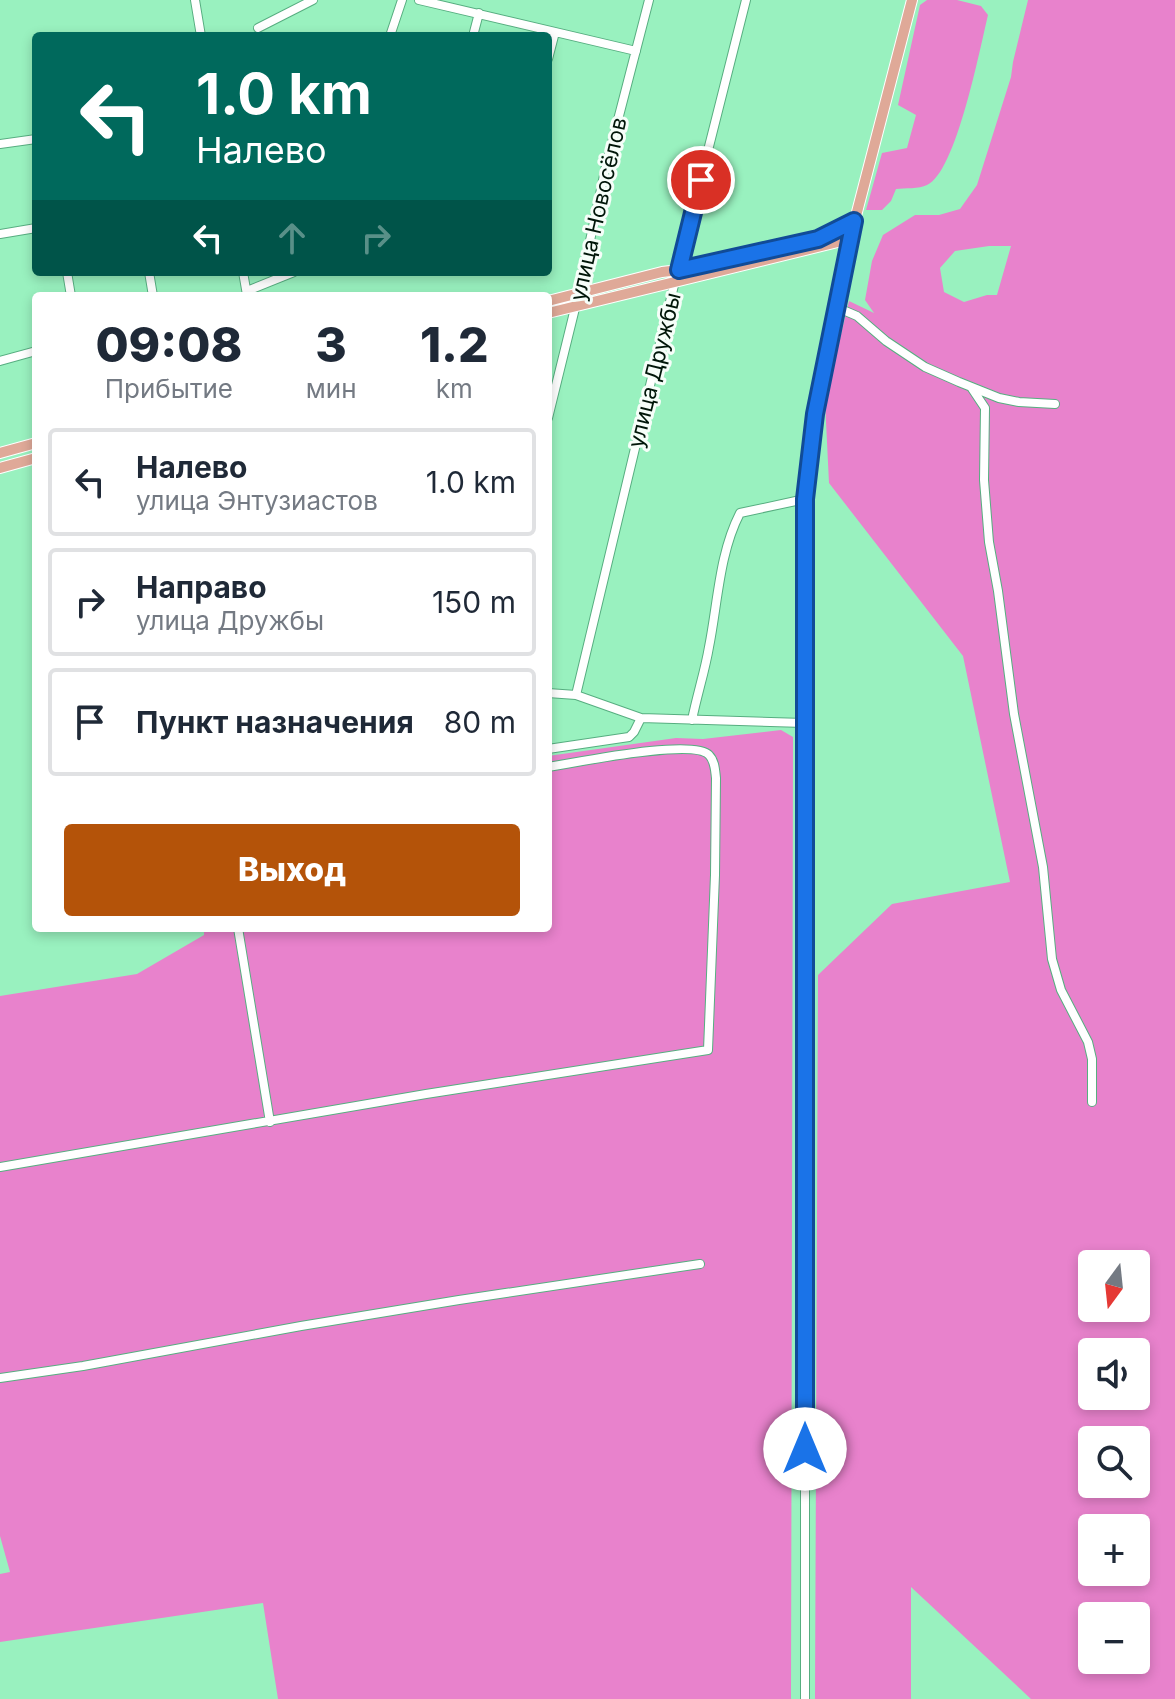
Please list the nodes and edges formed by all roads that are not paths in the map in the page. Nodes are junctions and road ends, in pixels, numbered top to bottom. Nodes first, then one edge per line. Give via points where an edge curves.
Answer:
1 (195, 0) edge
2 (313, 0) edge
3 (402, 0) edge
4 (419, 0) edge
5 (649, 0) edge
6 (746, 0) edge
7 (910, 0) edge
8 (479, 13) junction
9 (258, 28) dead end
10 (200, 32) edge
11 (391, 32) edge
12 (474, 32) edge
13 (555, 32) junction
14 (552, 44) edge
15 (636, 51) junction
16 (32, 140) edge
17 (0, 144) edge
18 (854, 221) junction
19 (32, 229) edge
20 (0, 234) edge
21 (850, 239) junction
22 (285, 276) edge
23 (677, 276) junction
24 (251, 292) edge
25 (579, 292) junction
26 (552, 300) edge
27 (576, 305) junction
28 (836, 307) junction
29 (552, 312) edge
30 (32, 352) edge
31 (0, 361) edge
32 (971, 387) junction
33 (552, 396) edge
34 (1055, 404) dead end
35 (32, 444) edge
36 (0, 453) edge
37 (32, 459) edge
38 (0, 468) edge
39 (805, 499) junction
40 (552, 693) edge
41 (576, 695) junction
42 (641, 718) junction
43 (692, 720) junction
44 (804, 723) junction
45 (552, 748) edge
46 (552, 766) edge
47 (239, 932) edge
48 (1092, 1102) dead end
49 (270, 1122) junction
50 (0, 1167) edge
51 (700, 1264) dead end
52 (0, 1378) edge
53 (805, 1699) edge

1 - 10 street
2 - 9 street
3 - 11 street
4 - 8 street
5 - 15 street, улица Новосёлов
6 - 23 street, улица Дружбы
7 - 18 main road
8 - 12 street
8 - 13 street
13 - 14 street
13 - 15 street
15 - 25 street, улица Новосёлов
16 - 17 street
18 - 21 main road
18 - 23 main road via 818,239
19 - 20 street
21 - 23 main road
21 - 28 street
22 - 24 street
23 - 25 main road via 662,272
23 - 27 main road
23 - 41 street, улица Дружбы
25 - 26 main road
25 - 27 street, улица Новосёлов
27 - 29 main road
27 - 33 street, улица Новосёлов
28 - 32 street via 857,316 925,367
28 - 39 street
30 - 31 street
32 - 34 street via 999,398
32 - 48 street via 985,408 989,542 1043,867 1052,959 1061,990 1088,1042
35 - 36 main road
37 - 38 main road
39 - 43 street via 740,513 730,533
39 - 44 street
40 - 41 street
41 - 42 street
42 - 43 street
42 - 45 street via 629,737
43 - 44 street
44 - 53 street
46 - 49 street via 689,748 702,750 715,764 708,1050
47 - 49 street
49 - 50 street
51 - 52 street

